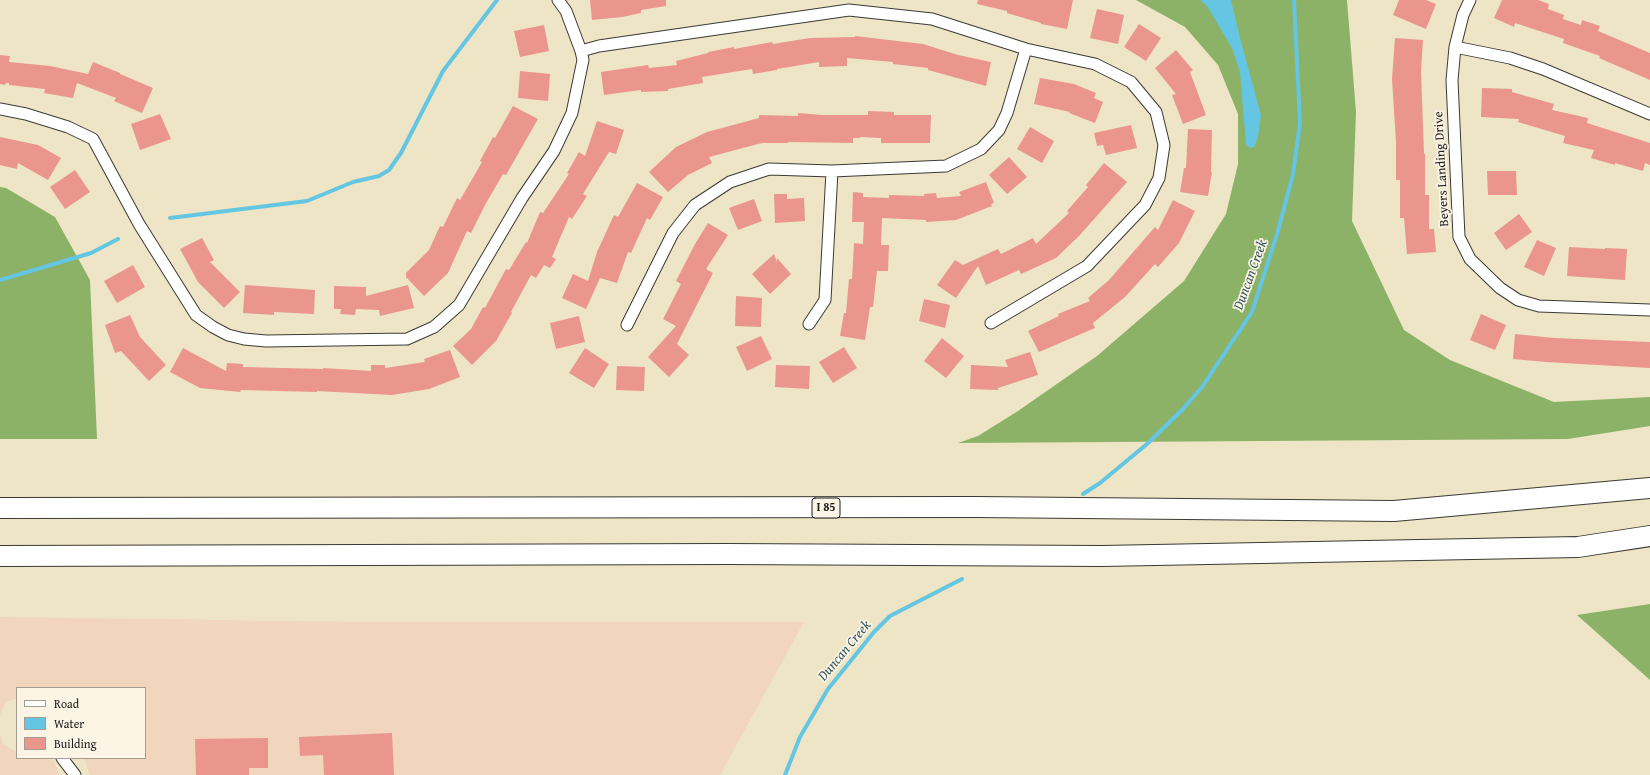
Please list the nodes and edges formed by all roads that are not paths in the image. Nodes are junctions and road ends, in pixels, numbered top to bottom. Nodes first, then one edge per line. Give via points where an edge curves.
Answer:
1 (558, 0) edge
2 (1470, 0) edge
3 (1456, 47) junction
4 (1026, 49) junction
5 (581, 51) junction
6 (0, 109) edge
7 (1650, 114) edge
8 (832, 171) junction
9 (1650, 310) edge
10 (992, 323) dead end
11 (809, 324) dead end
12 (626, 325) dead end
13 (1650, 488) edge
14 (0, 508) edge
15 (1650, 536) edge
16 (0, 556) edge
17 (63, 759) edge
18 (75, 775) edge

1 - 5 street via 566,11
2 - 3 street, Beyers Landing Drive via 1463,15
3 - 7 street via 1510,58 1543,69
3 - 9 street, Beyers Landing Drive via 1452,80 1459,237 1470,259 1500,288 1518,300 1539,306
4 - 5 street via 932,19 849,10 606,45
4 - 8 street via 1007,113 999,130 981,149 946,166
4 - 10 street via 1095,64 1131,82 1156,112 1164,145 1159,178 1145,205 1087,266
5 - 6 street via 583,60 572,113 554,151 522,198 459,305 434,327 407,339 266,341 244,339 213,328 196,315 139,224 92,139 68,127
8 - 11 street via 825,300
8 - 12 street via 769,169 730,182 695,205 673,233
13 - 14 highway, I 85 via 1394,511 983,508
15 - 16 highway via 1578,547 1102,556
17 - 18 street

